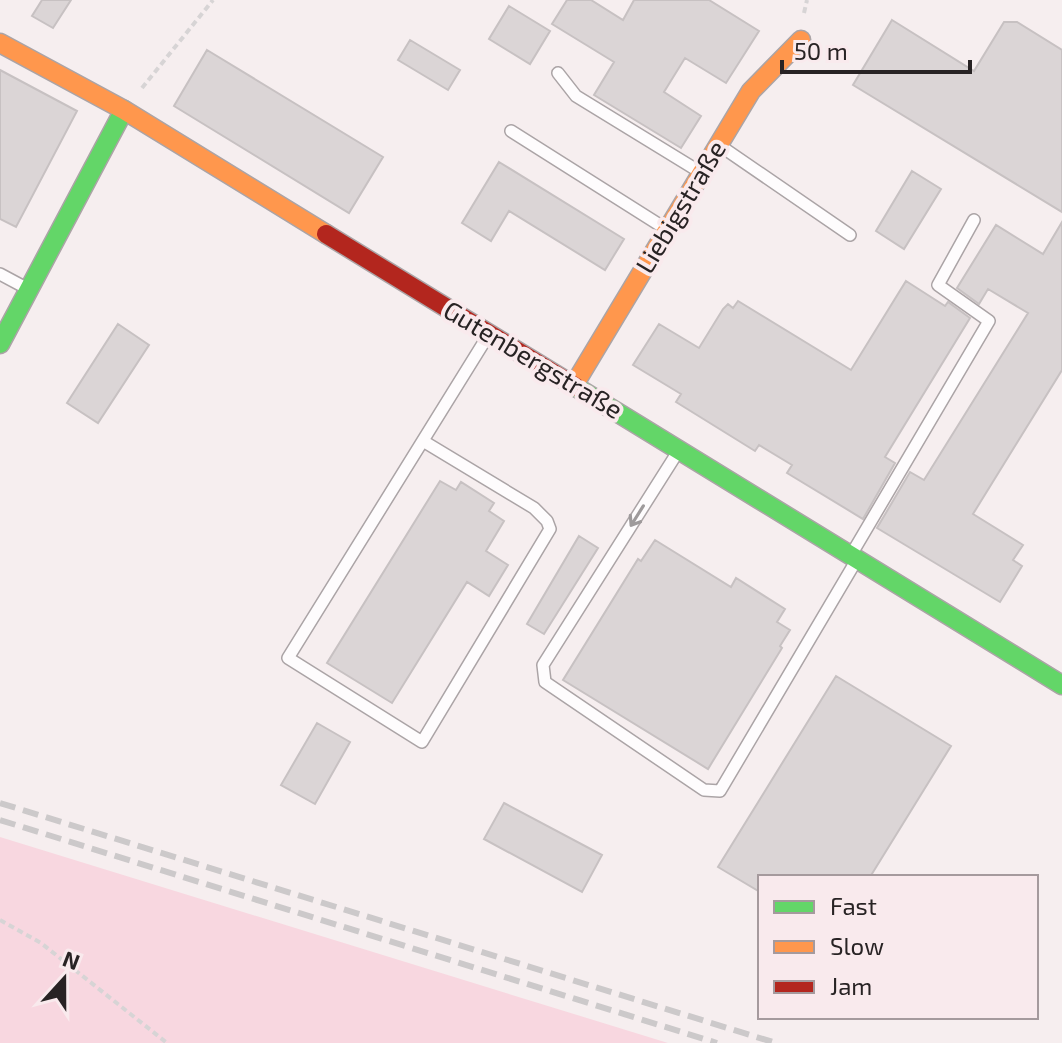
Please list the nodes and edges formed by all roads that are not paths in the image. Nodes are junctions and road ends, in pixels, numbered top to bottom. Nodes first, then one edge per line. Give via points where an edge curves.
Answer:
1 (801, 40) dead end
2 (0, 43) edge
3 (558, 73) dead end
4 (124, 110) junction
5 (511, 131) dead end
6 (718, 145) junction
7 (701, 173) junction
8 (974, 220) dead end
9 (666, 230) junction
10 (850, 235) dead end
11 (0, 274) edge
12 (29, 289) junction
13 (489, 333) junction
14 (0, 344) edge
15 (574, 385) junction
16 (423, 441) junction
17 (679, 450) junction
18 (854, 557) junction
19 (1062, 685) edge

1 - 6 street, Liebigstraße via 751,91
2 - 4 street, Gutenbergstraße
3 - 7 lane via 576,96
4 - 12 street
4 - 13 street, Gutenbergstraße
5 - 9 lane
6 - 7 street, Liebigstraße
6 - 10 lane
7 - 9 street, Liebigstraße
8 - 18 lane via 938,285 989,321
9 - 15 street, Liebigstraße
11 - 12 lane
12 - 14 street
13 - 15 street, Gutenbergstraße
13 - 16 lane
15 - 17 street, Gutenbergstraße
16 - 16 lane via 288,658 422,742 550,529 534,508
17 - 18 street, Gutenbergstraße
17 -> 18 lane via 543,665 545,682 704,790 720,791
18 - 19 street, Gutenbergstraße

